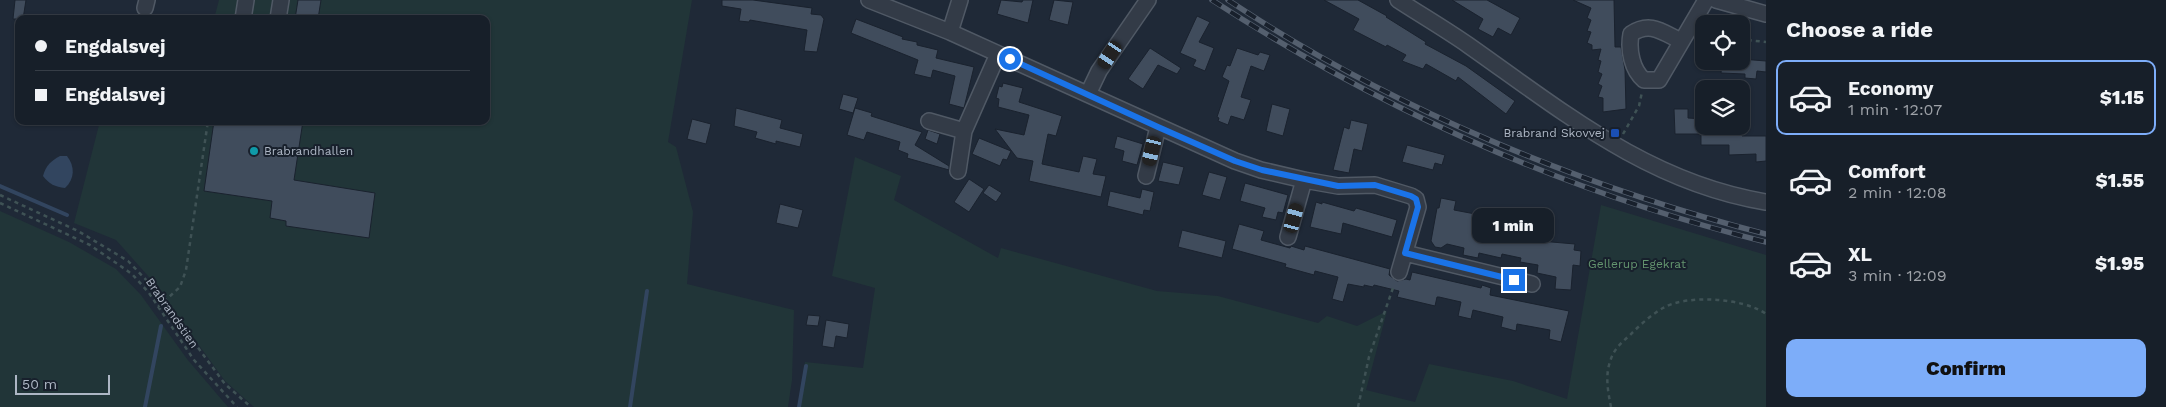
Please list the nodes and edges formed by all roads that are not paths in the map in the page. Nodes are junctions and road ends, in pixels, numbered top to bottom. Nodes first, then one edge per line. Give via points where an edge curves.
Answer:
1 (246, 0) edge
2 (281, 0) edge
3 (869, 0) edge
4 (960, 0) edge
5 (1148, 0) edge
6 (1398, 0) edge
7 (1706, 0) edge
8 (1716, 0) edge
9 (1766, 14) edge
10 (244, 15) edge
11 (279, 15) edge
12 (950, 32) junction
13 (1680, 41) junction
14 (998, 54) junction
15 (1088, 94) junction
16 (929, 121) dead end
17 (1158, 127) junction
18 (964, 131) junction
19 (958, 171) dead end
20 (1146, 176) dead end
21 (1304, 180) junction
22 (1766, 202) edge
23 (1288, 237) dead end
24 (1405, 253) junction
25 (1399, 272) road end
26 (1532, 284) dead end

1 - 10 street
2 - 11 street
3 - 12 street
4 - 12 street
5 - 15 street via 1099,71
6 - 22 street via 1556,109 1616,146 1687,182
7 - 13 street
8 - 9 street
12 - 14 street
13 - 13 street via 1651,80 1636,74 1631,34 1640,28 1652,27
14 - 15 street
14 - 18 street
15 - 17 street
16 - 18 street
17 - 20 street
17 - 21 street via 1235,161
18 - 19 street
21 - 23 street
21 - 24 street via 1338,186 1375,185 1416,199 1418,207
24 - 25 street
24 - 26 street

